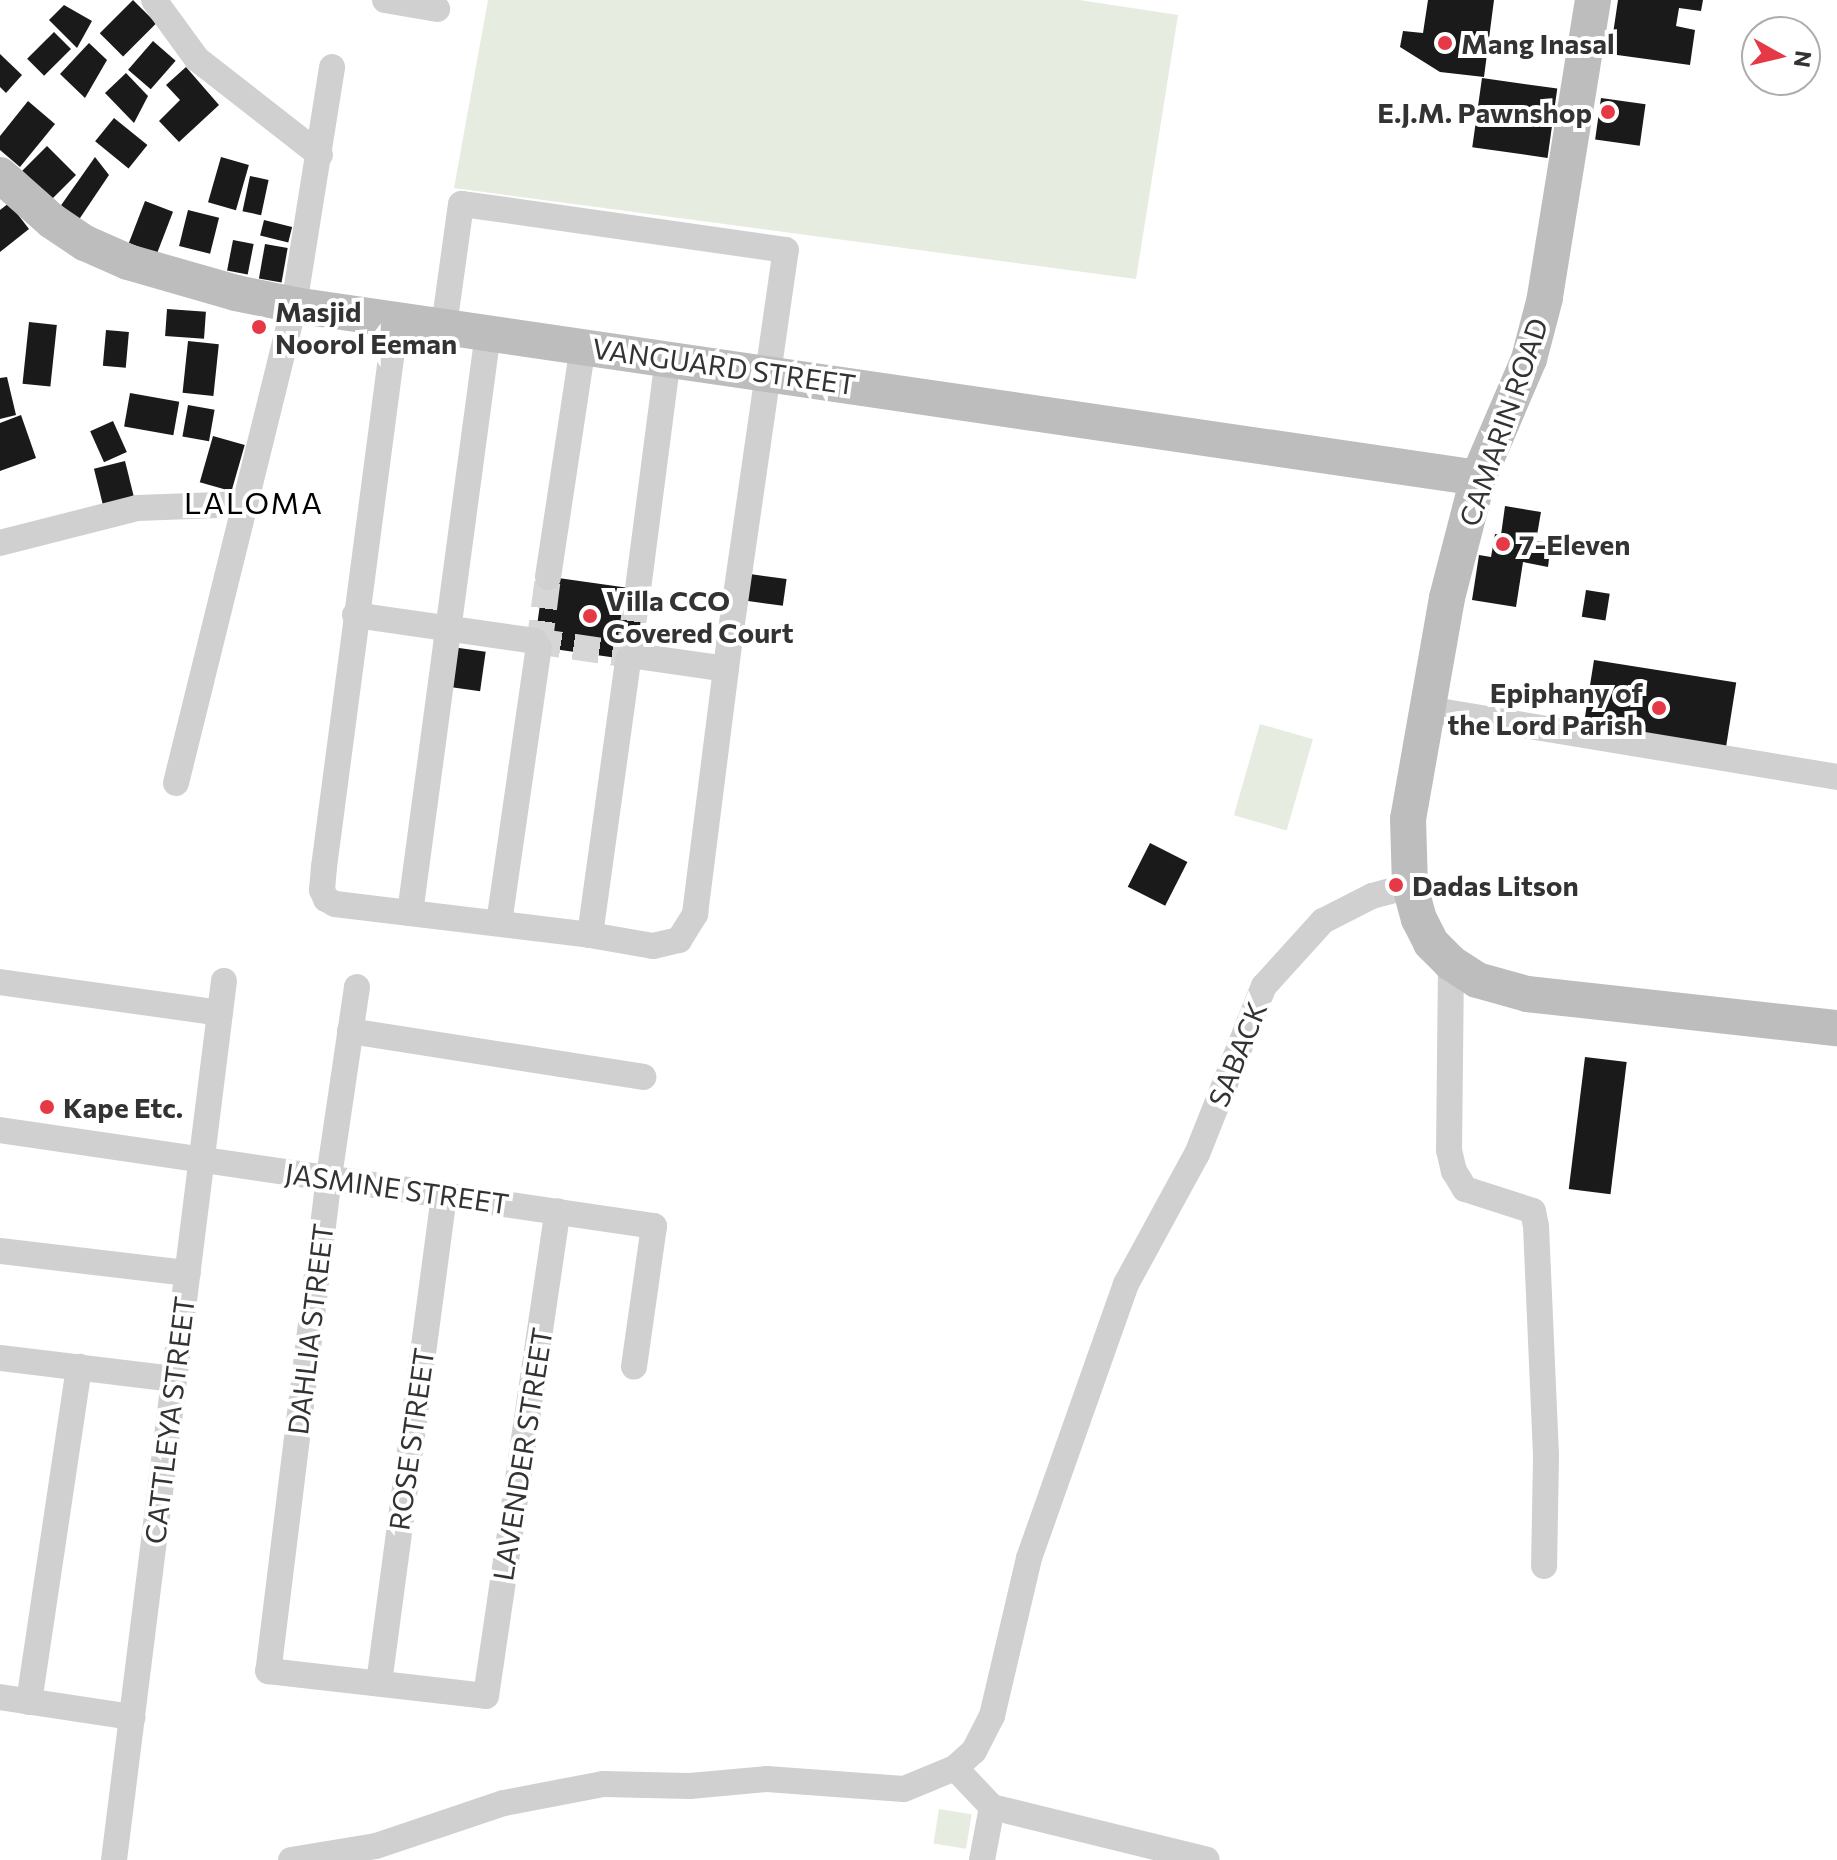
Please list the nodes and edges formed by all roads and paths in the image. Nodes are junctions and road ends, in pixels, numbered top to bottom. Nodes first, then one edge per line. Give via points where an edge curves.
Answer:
1 (154, 0) edge
2 (385, 0) edge
3 (1593, 0) edge
4 (437, 9) dead end
5 (332, 67) dead end
6 (320, 155) junction
7 (0, 175) edge
8 (294, 305) junction
9 (396, 320) junction
10 (444, 326) junction
11 (488, 333) junction
12 (583, 346) junction
13 (668, 358) junction
14 (768, 372) junction
15 (1478, 478) junction
16 (245, 504) junction
17 (0, 543) edge
18 (548, 577) tunnel mouth
19 (638, 589) tunnel mouth
20 (355, 615) junction
21 (449, 629) junction
22 (726, 669) junction
23 (1427, 709) junction
24 (1837, 777) edge
25 (176, 783) dead end
26 (1410, 886) junction
27 (410, 913) junction
28 (499, 923) junction
29 (590, 935) junction
30 (1451, 963) junction
31 (224, 981) dead end
32 (0, 982) edge
33 (357, 987) dead end
34 (220, 1013) junction
35 (1837, 1028) edge
36 (350, 1031) junction
37 (643, 1077) dead end
38 (0, 1130) edge
39 (202, 1160) junction
40 (329, 1177) junction
41 (444, 1194) junction
42 (558, 1211) junction
43 (0, 1251) edge
44 (188, 1273) junction
45 (0, 1358) edge
46 (79, 1367) junction
47 (634, 1367) dead end
48 (174, 1379) junction
49 (1544, 1566) dead end
50 (379, 1683) junction
51 (0, 1697) edge
52 (29, 1702) junction
53 (132, 1717) junction
54 (955, 1768) junction
55 (992, 1807) junction
56 (114, 1860) edge
57 (291, 1860) edge
58 (982, 1860) edge
59 (1207, 1860) edge

1 - 6 street via 197,59
2 - 4 street
3 - 15 street, CAMARIN ROAD via 1545,298 1529,359
5 - 6 street
6 - 8 street
7 - 8 street, VANGUARD STREET via 52,221 114,256
8 - 9 street, VANGUARD STREET
8 - 16 street
9 - 10 street, VANGUARD STREET
9 - 20 street
10 - 11 street, VANGUARD STREET
10 - 14 street via 461,204 783,248
11 - 12 street, VANGUARD STREET
11 - 21 street
12 - 13 street, VANGUARD STREET
12 - 18 street
13 - 14 street, VANGUARD STREET
13 - 19 street
14 - 15 street, VANGUARD STREET
14 - 22 street
15 - 23 street, CAMARIN ROAD via 1447,598
16 - 17 street via 137,508
16 - 25 street
20 - 21 street
20 - 27 street via 322,890 335,904
21 - 27 street
21 - 28 street via 537,644
22 - 29 street via 695,914 679,940 653,946
22 - 29 street via 632,658
23 - 24 street
23 - 26 street, CAMARIN ROAD via 1408,819
26 - 30 street, CAMARIN ROAD via 1431,943
26 - 54 street, SABACK via 1372,896 1323,921 1264,986 1197,1154 1126,1284 1029,1558 992,1716 974,1751
27 - 28 street
28 - 29 street
30 - 35 street, CAMARIN ROAD via 1477,980 1527,994
30 - 49 street via 1449,1150 1454,1171 1465,1189 1533,1211 1536,1226 1546,1456
31 - 34 street, CATTLEYA STREET
32 - 34 street
33 - 36 street, DAHLIA STREET
34 - 39 street, CATTLEYA STREET
36 - 37 street
36 - 40 street, DAHLIA STREET
38 - 39 street, JASMINE STREET
39 - 40 street, JASMINE STREET
39 - 44 street, CATTLEYA STREET
40 - 41 street, JASMINE STREET
40 - 50 street, DAHLIA STREET via 268,1671
41 - 42 street, JASMINE STREET
41 - 50 street, ROSE STREET
42 - 47 street, JASMINE STREET via 654,1226
42 - 50 street, LAVENDER STREET via 486,1696
43 - 44 street
44 - 48 street, CATTLEYA STREET
45 - 46 street
46 - 48 street
46 - 52 street
48 - 53 street, CATTLEYA STREET
51 - 52 street
52 - 53 street
53 - 56 street, CATTLEYA STREET
54 - 55 street
54 - 57 street via 904,1789 767,1779 690,1786 603,1784 504,1803 376,1846
55 - 58 street
55 - 59 street

